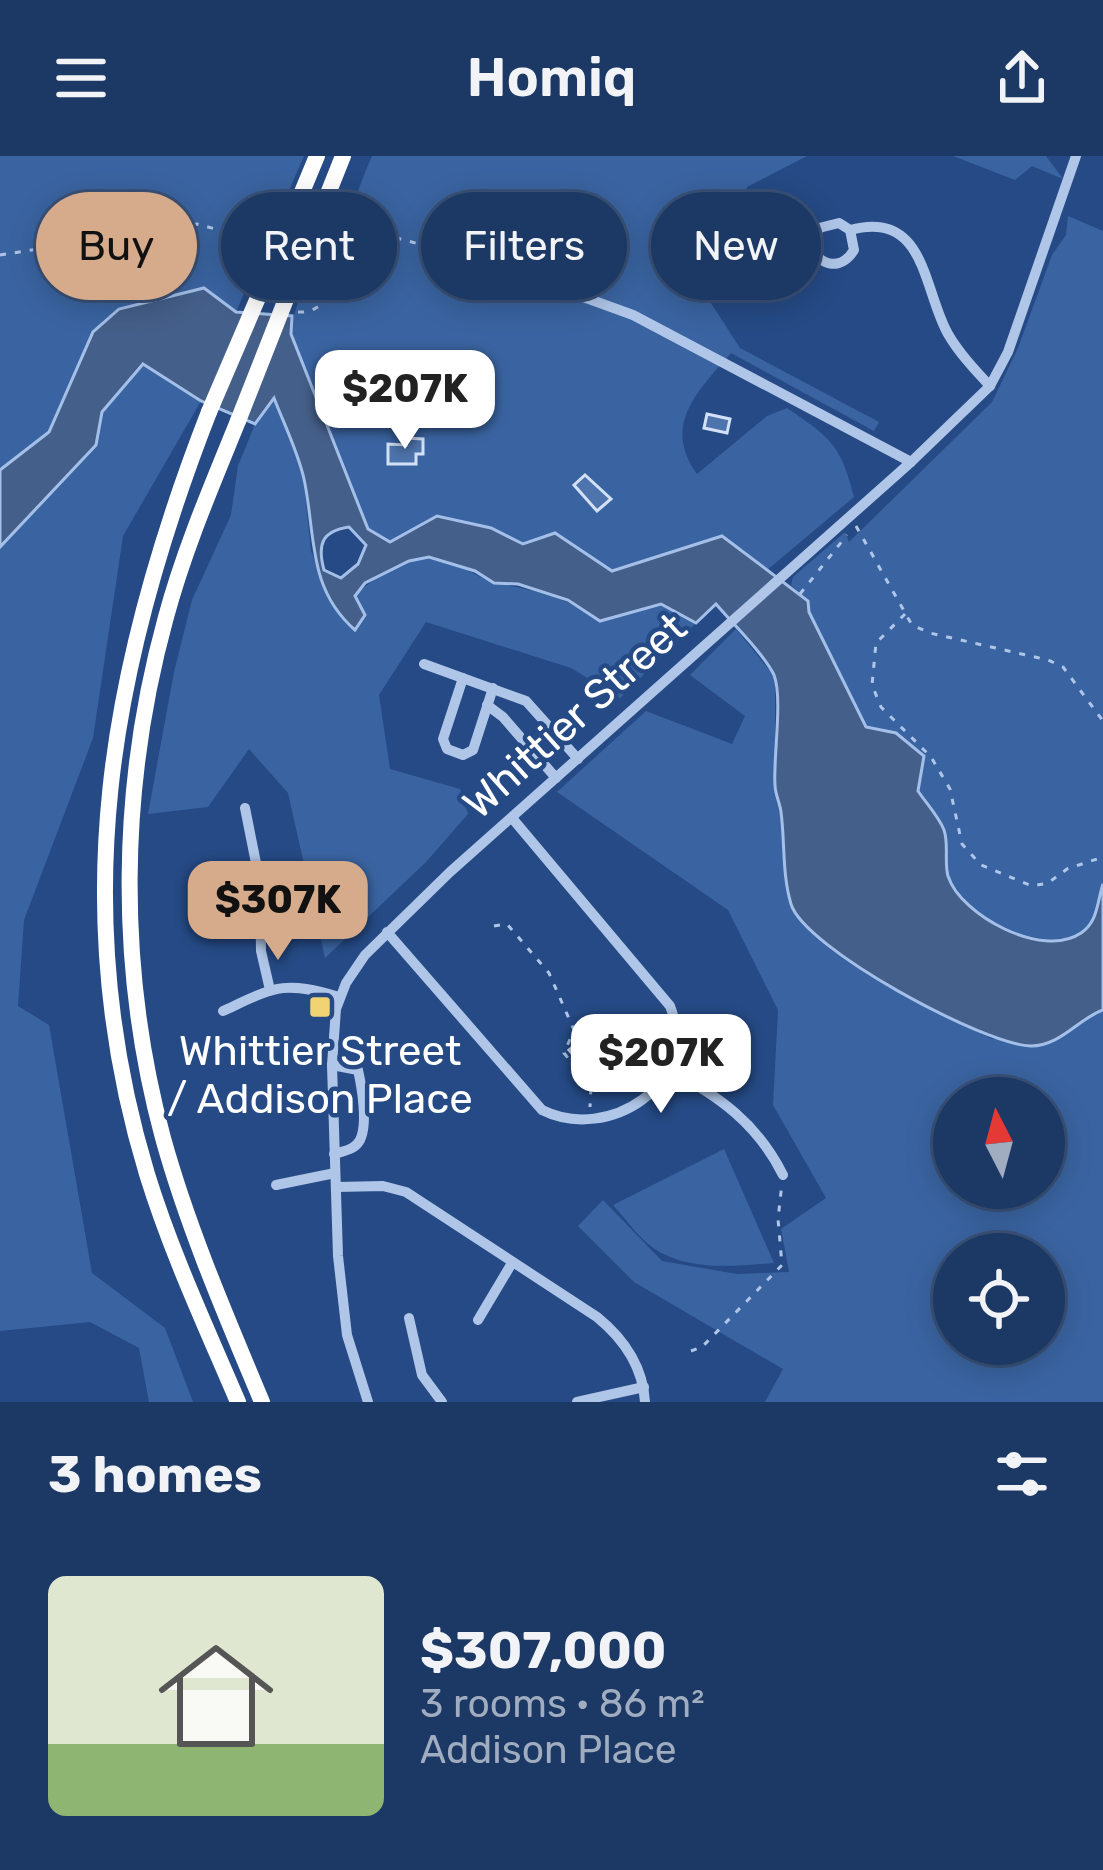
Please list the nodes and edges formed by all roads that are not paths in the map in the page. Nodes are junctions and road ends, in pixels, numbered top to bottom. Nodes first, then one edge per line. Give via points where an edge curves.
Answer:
1 (317, 156) edge
2 (343, 156) edge
3 (1076, 156) edge
4 (850, 230) junction
5 (591, 300) edge
6 (990, 386) junction
7 (911, 462) junction
8 (424, 664) dead end
9 (463, 678) junction
10 (493, 688) junction
11 (487, 705) junction
12 (578, 758) junction
13 (556, 778) junction
14 (245, 808) dead end
15 (512, 818) junction
16 (387, 932) junction
17 (270, 990) junction
18 (339, 998) junction
19 (223, 1011) dead end
20 (332, 1065) junction
21 (668, 1069) junction
22 (334, 1154) junction
23 (335, 1173) junction
24 (783, 1175) road end
25 (276, 1185) dead end
26 (336, 1187) junction
27 (512, 1263) junction
28 (409, 1318) dead end
29 (478, 1320) dead end
30 (644, 1387) junction
31 (238, 1402) edge
32 (262, 1402) edge
33 (368, 1402) edge
34 (442, 1402) edge
35 (577, 1402) edge
36 (645, 1402) edge

1 - 31 highway, bridge via 209,412 153,572 122,693 109,794 106,903 122,1068 163,1220
2 - 32 highway, bridge via 178,578 135,777 129,900 139,1022 164,1142
3 - 6 street, Whittier Street
4 - 4 street via 832,222 820,228 812,246 818,259 831,265 850,257
4 - 6 street via 877,226 911,246 948,334
5 - 7 street
6 - 7 street, Whittier Street
7 - 12 street, Whittier Street
8 - 9 street
9 - 10 street
9 - 11 street via 443,739 447,749 472,750
10 - 11 street
10 - 12 street via 526,701
11 - 13 street
12 - 13 street, Whittier Street
13 - 15 street, Whittier Street
14 - 17 street
15 - 16 street, Whittier Street
15 - 21 street via 670,1006 677,1036
16 - 18 street, Whittier Street
16 - 21 street via 554,1116 580,1122 629,1110
17 - 18 street via 295,985
17 - 19 street
18 - 20 street, Whittier Street
20 - 22 street, Whittier Street
20 - 22 street via 353,1066 360,1078 361,1138
21 - 24 street via 752,1127
22 - 23 street, Whittier Street
23 - 25 street
23 - 26 street, Whittier Street
26 - 27 street via 406,1192
26 - 33 street, Whittier Street via 342,1310
27 - 29 street
27 - 30 street via 608,1327
28 - 34 street via 422,1375
30 - 35 street
30 - 36 street

